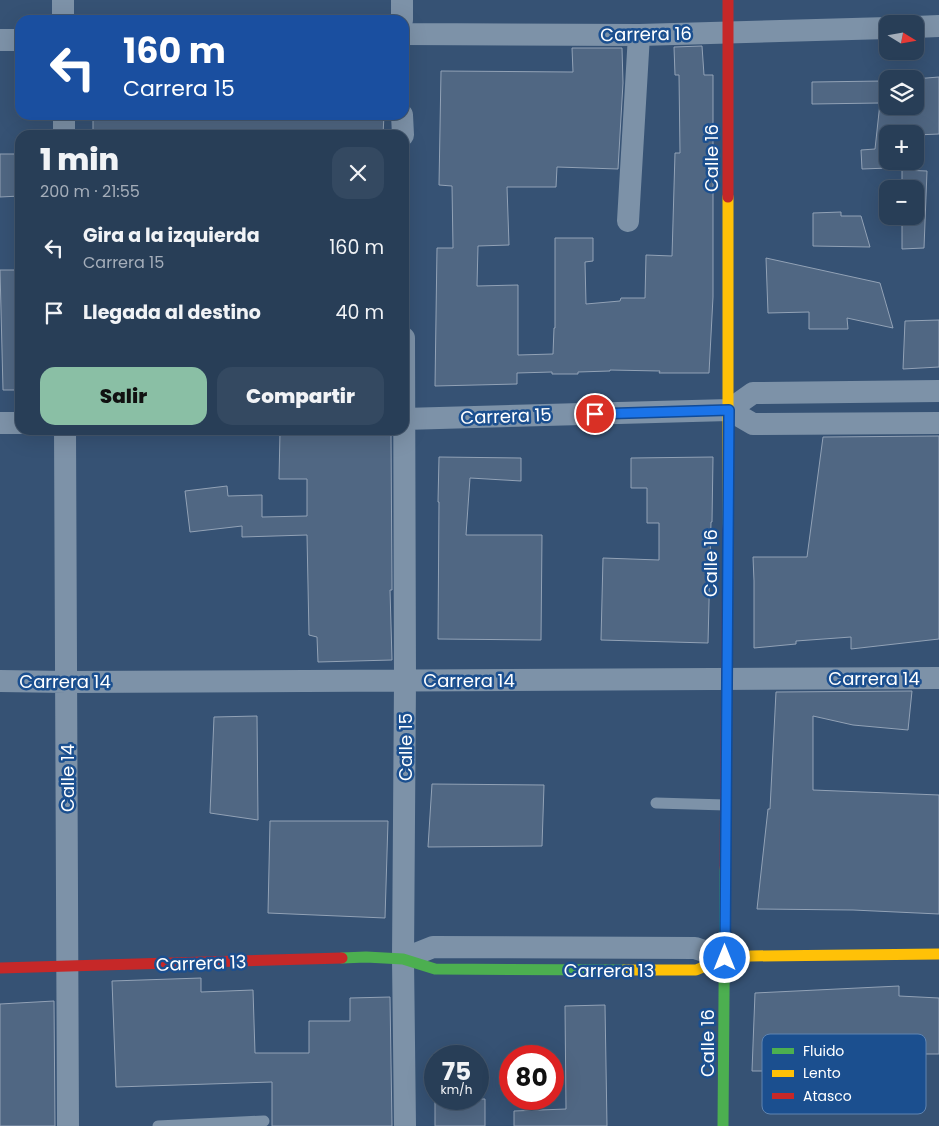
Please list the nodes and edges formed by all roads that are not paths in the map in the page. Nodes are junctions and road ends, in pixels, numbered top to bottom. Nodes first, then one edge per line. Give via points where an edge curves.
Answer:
1 (63, 0) edge
2 (402, 0) edge
3 (728, 0) edge
4 (63, 15) edge
5 (402, 15) edge
6 (939, 26) edge
7 (924, 27) edge
8 (879, 28) edge
9 (728, 32) junction
10 (409, 34) edge
11 (639, 35) junction
12 (0, 40) edge
13 (15, 40) edge
14 (628, 221) dead end
15 (939, 391) edge
16 (729, 410) junction
17 (409, 419) edge
18 (0, 423) edge
19 (15, 423) edge
20 (939, 423) edge
21 (65, 435) edge
22 (404, 435) edge
23 (939, 678) edge
24 (727, 679) junction
25 (0, 681) edge
26 (405, 681) junction
27 (66, 682) junction
28 (656, 802) dead end
29 (726, 805) junction
30 (939, 954) edge
31 (403, 958) junction
32 (725, 958) junction
33 (67, 967) junction
34 (0, 968) edge
35 (264, 1121) dead end
36 (68, 1126) edge
37 (158, 1126) edge
38 (405, 1126) edge
39 (723, 1126) edge

1 - 4 street
2 - 5 street
3 - 9 main road, Calle 16
6 - 7 street
8 - 9 street, Carrera 16
9 - 11 street, Carrera 16
9 - 16 main road, Calle 16
10 - 11 street, Carrera 16
11 - 14 street
12 - 13 street
15 - 16 street via 754,393
16 - 17 street, Carrera 15
16 - 20 street via 753,424
16 - 24 main road, Calle 16
18 - 19 street
21 - 27 street, Calle 14
22 - 26 street, Calle 15
23 - 24 street, Carrera 14
24 - 26 street, Carrera 14
24 - 29 main road, Calle 16
25 - 27 street, Carrera 14
26 - 27 street, Carrera 14
26 - 31 street, Calle 15
27 - 33 street, Calle 14
28 - 29 lane
29 - 32 main road, Calle 16
30 - 32 main road, Carrera 13
31 - 32 street, Carrera 13 via 432,947 694,948
31 - 33 main road, Carrera 13
31 - 38 street, Calle 15
32 - 39 main road, Calle 16
33 - 34 main road, Carrera 13
33 - 36 street, Calle 14
35 - 37 lane

